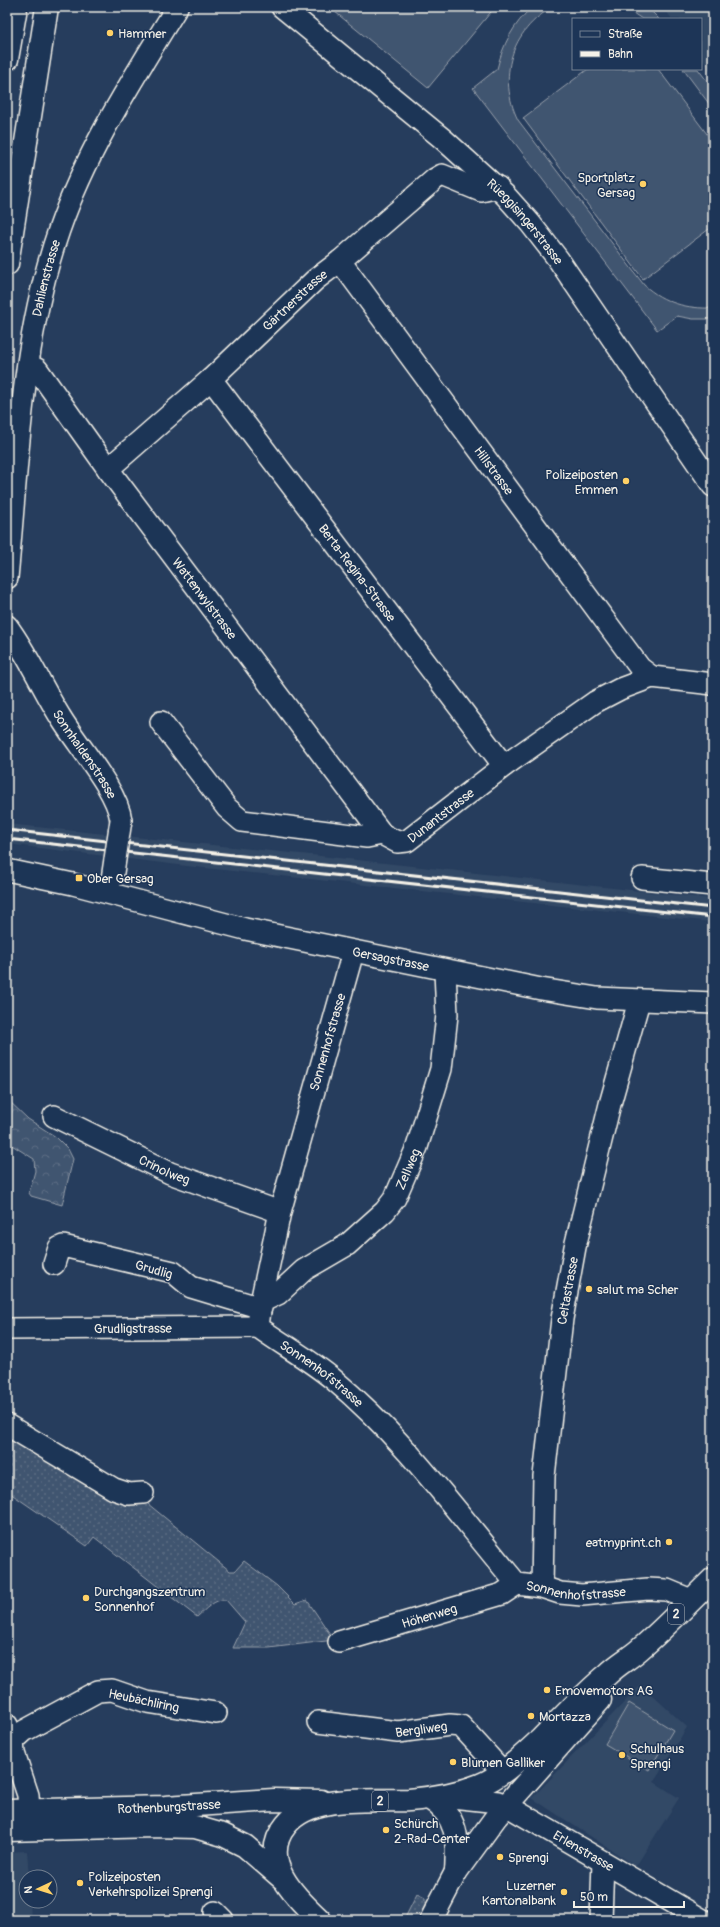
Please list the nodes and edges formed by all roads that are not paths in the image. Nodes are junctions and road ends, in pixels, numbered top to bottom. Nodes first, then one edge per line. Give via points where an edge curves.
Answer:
1 (16, 7) edge
2 (47, 7) edge
3 (176, 7) edge
4 (282, 7) edge
5 (7, 59) edge
6 (498, 187) junction
7 (340, 261) junction
8 (7, 264) edge
9 (28, 365) junction
10 (211, 379) junction
11 (108, 469) junction
12 (713, 486) edge
13 (7, 578) edge
14 (7, 626) edge
15 (652, 677) junction
16 (713, 684) edge
17 (161, 722) dead end
18 (504, 766) junction
19 (382, 834) junction
20 (7, 870) edge
21 (642, 878) dead end
22 (713, 885) edge
23 (111, 886) junction
24 (353, 952) junction
25 (445, 971) junction
26 (639, 1001) junction
27 (713, 1003) edge
28 (54, 1116) dead end
29 (280, 1212) junction
30 (54, 1264) dead end
31 (260, 1312) junction
32 (7, 1329) edge
33 (7, 1424) edge
34 (143, 1493) dead end
35 (713, 1579) edge
36 (517, 1584) junction
37 (542, 1587) junction
38 (691, 1600) junction
39 (338, 1642) dead end
40 (640, 1650) junction
41 (216, 1713) dead end
42 (318, 1722) dead end
43 (10, 1733) edge
44 (503, 1772) junction
45 (436, 1797) junction
46 (331, 1802) junction
47 (506, 1805) junction
48 (7, 1811) edge
49 (30, 1820) junction
50 (7, 1830) edge
51 (603, 1862) junction
52 (456, 1872) junction
53 (282, 1878) junction
54 (433, 1918) edge
55 (320, 1920) edge
56 (600, 1920) edge
57 (703, 1920) edge

1 - 5 main road
2 - 8 main road
3 - 9 street, Dahlienstrasse via 87,162 59,230 42,288
4 - 6 street, Rüeggisingerstrasse via 444,139
6 - 7 street, Gärtnerstrasse via 481,191 442,175
6 - 12 street, Rüeggisingerstrasse via 558,260
7 - 10 street, Gärtnerstrasse via 315,280
7 - 15 street, Hillstrasse via 640,668
9 - 11 street, Wattenwylstrasse via 37,369
9 - 13 street, Dahlienstrasse
10 - 11 street, Gärtnerstrasse
10 - 18 street, Berta-Regina-Strasse
11 - 19 street, Wattenwylstrasse
14 - 23 street, Sonnhaldenstrasse, bridge via 61,718 111,792 120,810 121,820
15 - 16 street, Dunantstrasse
15 - 18 street, Dunantstrasse via 595,702
17 - 19 street via 227,808 242,821 367,837
18 - 19 street, Dunantstrasse via 407,841 397,842
20 - 23 street, Gersagstrasse via 73,884
21 - 22 street
23 - 24 street, Gersagstrasse via 245,929
24 - 25 street, Gersagstrasse
24 - 29 street, Sonnenhofstrasse
25 - 26 street, Gersagstrasse via 597,998
25 - 31 street, Zellweg via 447,1015 441,1070 417,1146 395,1198 385,1212 347,1245 304,1270
26 - 27 street, Gersagstrasse
26 - 37 street, Celtastrasse via 610,1104 575,1247 562,1320 544,1476
28 - 29 street, Crinolweg via 170,1173
29 - 31 street, Sonnenhofstrasse
30 - 31 street, Grudlig via 59,1248 63,1246 173,1272 191,1287
31 - 32 street, Grudligstrasse
31 - 36 street, Sonnenhofstrasse via 364,1407 417,1461
33 - 34 street via 114,1489 129,1494
35 - 38 main road, 2
36 - 37 street, Sonnenhofstrasse
36 - 39 street, Höhenweg via 502,1594
37 - 38 street, Sonnenhofstrasse via 560,1593 582,1595 657,1589 673,1592
38 - 40 main road, 2
40 - 44 main road, 2 via 608,1673
40 - 47 main road, 2 via 614,1684
41 - 43 street, Heubächliring via 146,1702 112,1690 98,1691 24,1731
42 - 44 street, Bergliweg via 398,1732 450,1725 461,1726
43 - 49 street, Heubächliring via 14,1754 28,1795
44 - 45 main road, 2 via 481,1785
45 - 46 main road, 2
45 - 47 street, Erlenstrasse via 498,1802
45 - 52 main road via 454,1827 458,1847
46 - 49 main road, Rothenburgstrasse via 274,1800
46 - 53 main road, 2 via 299,1813 285,1825 275,1851
47 - 51 street, Erlenstrasse
47 - 52 main road, 2
48 - 49 main road, Rothenburgstrasse
49 - 50 main road, Rothenburgstrasse
49 - 53 main road, Rothenburgstrasse via 169,1825 206,1829 246,1846
51 - 56 street
51 - 57 street, Erlenstrasse
52 - 54 main road, 2
53 - 55 main road, 2 via 295,1896

